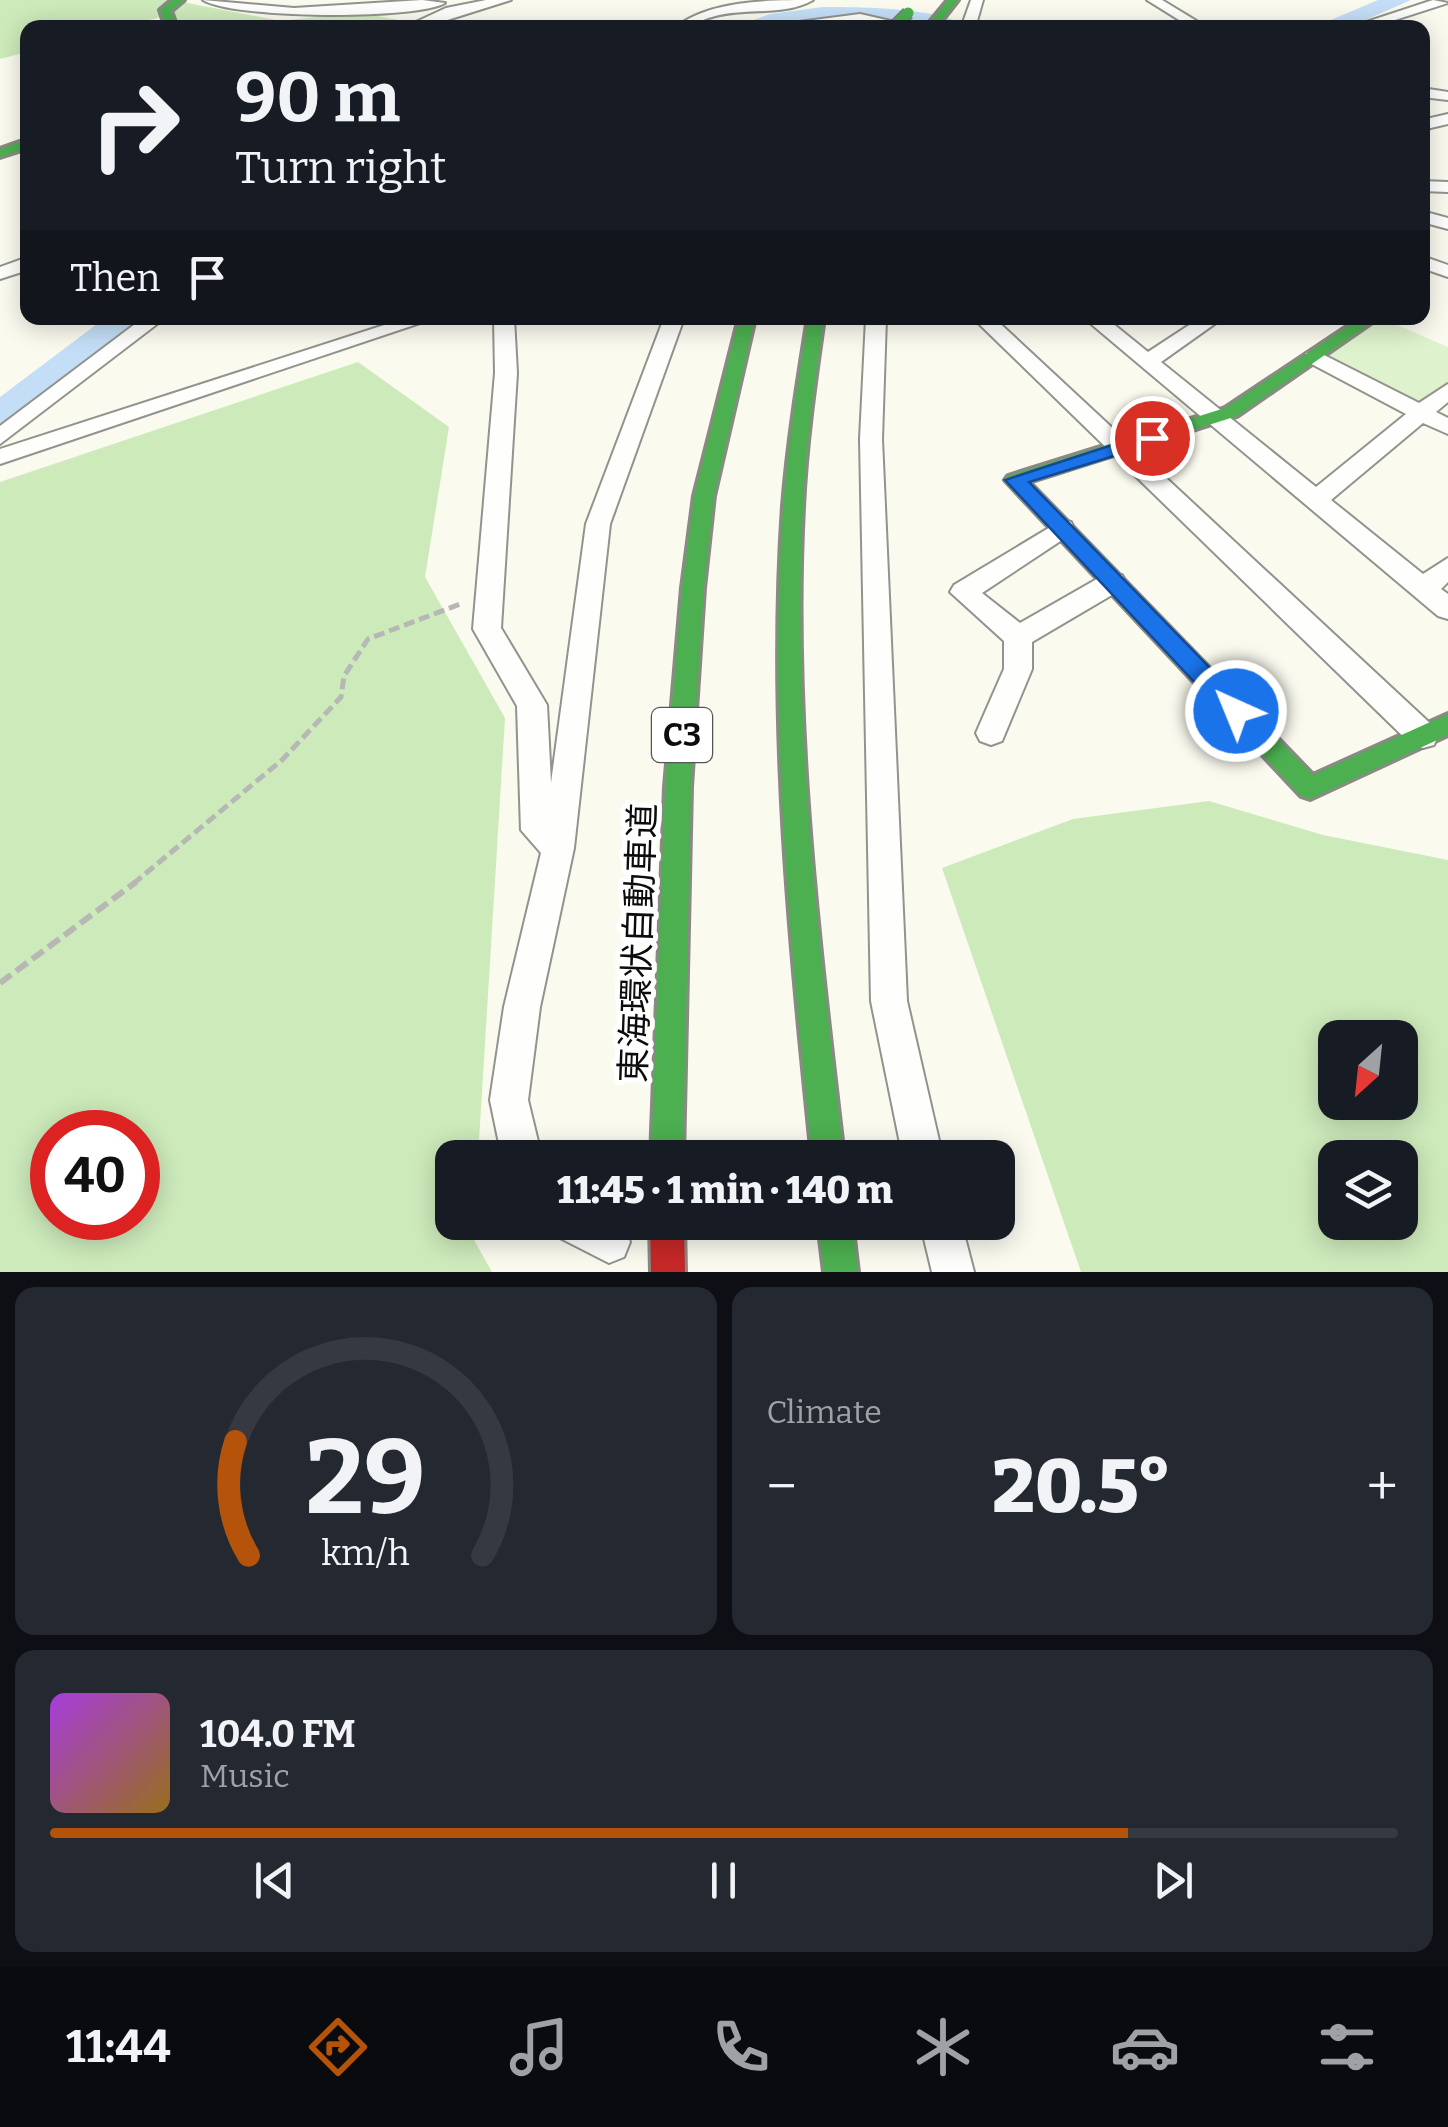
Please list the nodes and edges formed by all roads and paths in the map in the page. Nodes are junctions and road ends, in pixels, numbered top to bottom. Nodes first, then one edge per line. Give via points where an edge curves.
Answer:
1 (180, 0) edge
2 (210, 0) edge
3 (505, 0) edge
4 (807, 0) edge
5 (977, 0) edge
6 (986, 0) edge
7 (1153, 0) edge
8 (1446, 0) edge
9 (442, 5) edge
10 (923, 16) edge
11 (169, 20) edge
12 (420, 20) edge
13 (697, 20) edge
14 (874, 20) edge
15 (1188, 20) edge
16 (1380, 20) edge
17 (145, 325) edge
18 (403, 325) edge
19 (504, 325) edge
20 (672, 325) edge
21 (745, 325) edge
22 (815, 325) edge
23 (876, 325) edge
24 (990, 325) edge
25 (1103, 325) edge
26 (1203, 325) edge
27 (1360, 325) edge
28 (1312, 357) junction
29 (1148, 362) junction
30 (1448, 391) edge
31 (1421, 414) junction
32 (1218, 418) junction
33 (1448, 427) edge
34 (0, 437) edge
35 (1119, 448) junction
36 (0, 456) edge
37 (1318, 498) junction
38 (1062, 528) junction
39 (1448, 568) edge
40 (488, 582) junction
41 (1114, 582) junction
42 (1424, 589) junction
43 (1448, 609) edge
44 (1018, 636) junction
45 (1436, 730) edge
46 (991, 733) dead end
47 (558, 848) junction
48 (0, 983) edge
49 (518, 1140) edge
50 (668, 1140) edge
51 (826, 1140) edge
52 (919, 1140) edge
53 (605, 1240) edge
54 (667, 1240) edge
55 (838, 1240) edge
56 (944, 1240) edge
57 (609, 1242) dead end
58 (668, 1272) edge
59 (842, 1272) edge
60 (952, 1272) edge

1 - 11 main road via 165,10
2 - 9 street via 297,14 369,4
3 - 9 street
4 - 13 street
5 - 6 street
7 - 15 street
8 - 16 street
9 - 12 street
10 - 14 street
17 - 34 street
18 - 36 street
19 - 40 street
20 - 47 street via 598,524
21 - 50 main road, 東海環状自動車道 / C3 via 704,496 693,588 678,787
22 - 51 main road via 792,507 789,600 796,800
23 - 52 street via 872,478 889,1002
24 - 35 street
25 - 29 street
26 - 29 street
27 - 28 main road
28 - 31 street
28 - 32 main road
29 - 32 street
30 - 31 street
31 - 33 street
31 - 37 street
32 - 35 main road
32 - 37 street
35 - 38 main road via 1015,480
35 - 45 street
37 - 42 street
38 - 41 main road
38 - 44 street via 962,592
39 - 42 street
40 - 47 street via 487,629 532,704 537,830
40 - 48 path via 460,605 368,639 344,676 341,697 282,760 152,870
41 - 44 street
41 - 45 main road via 1310,788
42 - 43 street
44 - 46 street via 1018,669
47 - 49 street via 522,1006 509,1100
53 - 57 street
54 - 58 main road
55 - 59 main road
56 - 60 street

